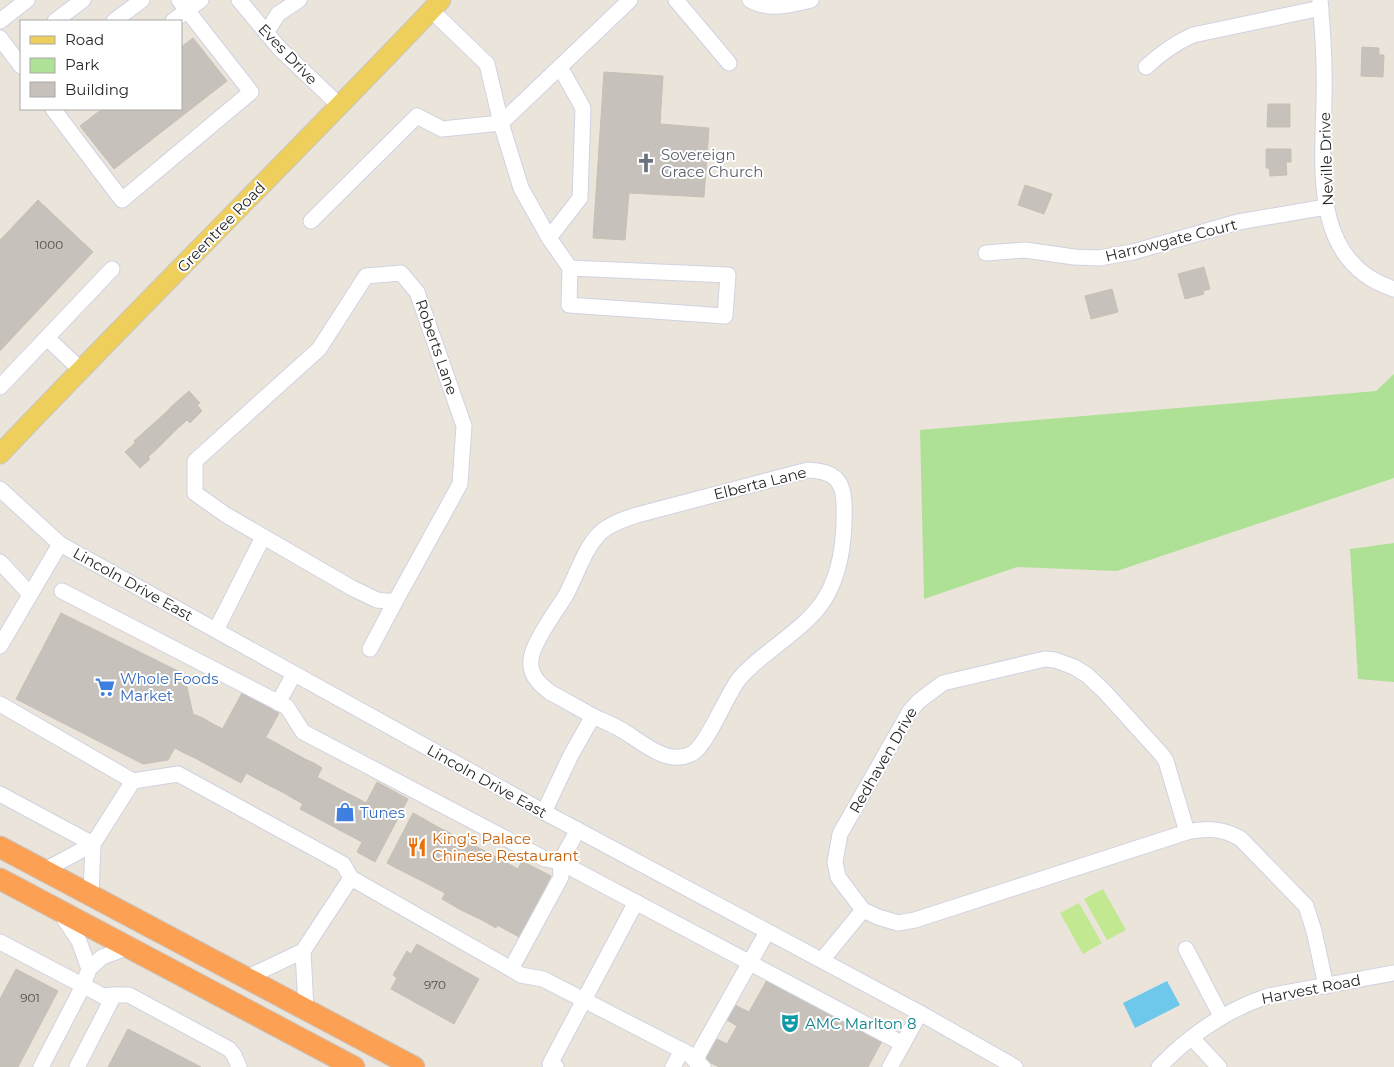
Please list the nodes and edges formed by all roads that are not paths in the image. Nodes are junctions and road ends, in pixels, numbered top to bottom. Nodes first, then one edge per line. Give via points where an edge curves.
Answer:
1 (28, 0) edge
2 (84, 0) edge
3 (201, 0) edge
4 (239, 0) edge
5 (299, 0) edge
6 (630, 0) edge
7 (676, 0) edge
8 (750, 0) edge
9 (811, 0) edge
10 (139, 1) edge
11 (1320, 4) edge
12 (183, 5) edge
13 (436, 5) edge
14 (56, 20) edge
15 (115, 20) edge
16 (174, 20) edge
17 (0, 21) edge
18 (266, 33) junction
19 (0, 38) edge
20 (16, 50) edge
21 (20, 63) edge
22 (729, 63) dead end
23 (560, 67) junction
24 (1146, 67) dead end
25 (340, 106) junction
26 (56, 110) edge
27 (502, 123) junction
28 (1326, 207) junction
29 (311, 221) dead end
30 (549, 238) junction
31 (986, 253) dead end
32 (570, 268) junction
33 (112, 269) dead end
34 (1394, 289) edge
35 (47, 338) junction
36 (81, 370) junction
37 (0, 387) edge
38 (0, 454) edge
39 (0, 489) edge
40 (263, 537) junction
41 (60, 544) junction
42 (0, 562) edge
43 (62, 591) dead end
44 (30, 594) junction
45 (395, 602) junction
46 (216, 630) junction
47 (0, 646) edge
48 (370, 649) dead end
49 (294, 674) junction
50 (278, 703) junction
51 (0, 704) edge
52 (593, 716) junction
53 (133, 781) junction
54 (0, 794) edge
55 (544, 812) junction
56 (578, 830) junction
57 (1187, 832) junction
58 (93, 844) junction
59 (0, 847) edge
60 (560, 862) junction
61 (43, 871) junction
62 (351, 878) junction
63 (0, 879) edge
64 (91, 896) junction
65 (636, 902) junction
66 (57, 909) junction
67 (863, 910) junction
68 (767, 932) junction
69 (0, 942) edge
70 (129, 947) junction
71 (1186, 949) dead end
72 (303, 951) junction
73 (822, 960) junction
74 (750, 963) junction
75 (89, 969) junction
76 (510, 969) junction
77 (1394, 973) edge
78 (246, 978) junction
79 (83, 986) junction
80 (1326, 986) junction
81 (114, 996) junction
82 (584, 1000) junction
83 (306, 1010) junction
84 (920, 1013) junction
85 (1221, 1016) junction
86 (1192, 1038) junction
87 (903, 1044) junction
88 (682, 1050) junction
89 (349, 1065) edge
90 (700, 1066) edge
91 (41, 1067) edge
92 (77, 1067) edge
93 (239, 1067) edge
94 (414, 1067) edge
95 (556, 1067) edge
96 (673, 1067) edge
97 (890, 1067) edge
98 (1014, 1067) edge
99 (1159, 1067) edge
100 (1219, 1067) edge

1 - 17 street
2 - 14 street
3 - 12 street
4 - 18 street, Eves Drive
5 - 18 street via 278,14
6 - 23 street
7 - 22 street
8 - 9 street via 778,7
10 - 15 street
11 - 24 street via 1193,35 1180,40
11 - 28 street, Neville Drive
12 - 16 street
12 - 26 street via 251,92 122,200
13 - 25 main road, Greentree Road
13 - 27 street via 487,64
18 - 25 street, Eves Drive
19 - 20 street
20 - 21 street
23 - 27 street
23 - 30 street via 583,108 580,198
25 - 36 main road, Greentree Road
27 - 29 street via 442,129 417,116
27 - 30 street via 521,188
28 - 31 street, Harrowgate Court via 1238,222 1133,252 1099,258 1025,250
28 - 34 street, Neville Drive via 1330,225 1346,255 1371,279
30 - 32 street
32 - 32 street via 569,305 725,316 728,275
33 - 35 street
35 - 36 street
35 - 37 street
36 - 38 main road, Greentree Road
39 - 41 street, Lincoln Drive East
40 - 45 street, Roberts Lane via 360,592 377,600
40 - 45 street, Roberts Lane via 195,493 195,461 319,349 366,276 401,274 417,292 464,426 460,484
40 - 46 street
41 - 44 street
41 - 46 street, Lincoln Drive East
42 - 44 street
43 - 50 street
44 - 47 street
45 - 48 street
46 - 49 street, Lincoln Drive East
49 - 50 street
49 - 55 street, Lincoln Drive East
50 - 60 street via 287,708 303,732 545,859
51 - 53 street
52 - 52 street, Elberta Lane via 541,686 534,677 531,656 585,554 600,533 636,515 808,470 830,473 837,479 844,498 843,538 827,596 808,619 739,679 694,752 676,758 667,756
52 - 55 street
53 - 58 street
53 - 62 street via 178,774 343,864
54 - 58 street
55 - 56 street, Lincoln Drive East
56 - 60 street
56 - 68 street, Lincoln Drive East
57 - 67 street via 915,920 898,922
57 - 67 street, Redhaven Drive via 1162,754 1087,675 1074,667 1045,659 943,683 910,711 840,834 834,862 838,877
57 - 80 street via 1205,828 1241,838 1306,906
58 - 61 street
58 - 64 street
59 - 61 highway
60 - 65 street
60 - 76 street via 561,877
61 - 64 highway
62 - 72 street
62 - 76 street
63 - 66 highway
64 - 78 highway
65 - 74 street
65 - 82 street
66 - 70 highway
66 - 75 street via 79,941
67 - 73 street
68 - 73 street, Lincoln Drive East
68 - 74 street
69 - 79 street
70 - 75 street via 102,956
70 - 89 highway
71 - 85 street
72 - 78 street
72 - 83 street
73 - 84 street, Lincoln Drive East
74 - 87 street
74 - 90 street via 698,1056
75 - 79 street
76 - 82 street via 543,980
77 - 80 street, Harvest Road
78 - 83 highway
79 - 81 street via 103,996
79 - 91 street
80 - 85 street, Harvest Road via 1268,996
81 - 92 street
81 - 93 street via 129,995 229,1049
82 - 88 street
82 - 95 street via 550,1064
83 - 94 highway
84 - 87 street
84 - 98 street, Lincoln Drive East
85 - 86 street, Harvest Road
86 - 99 street, Harvest Road
86 - 100 street
87 - 97 street
88 - 90 street
88 - 96 street

